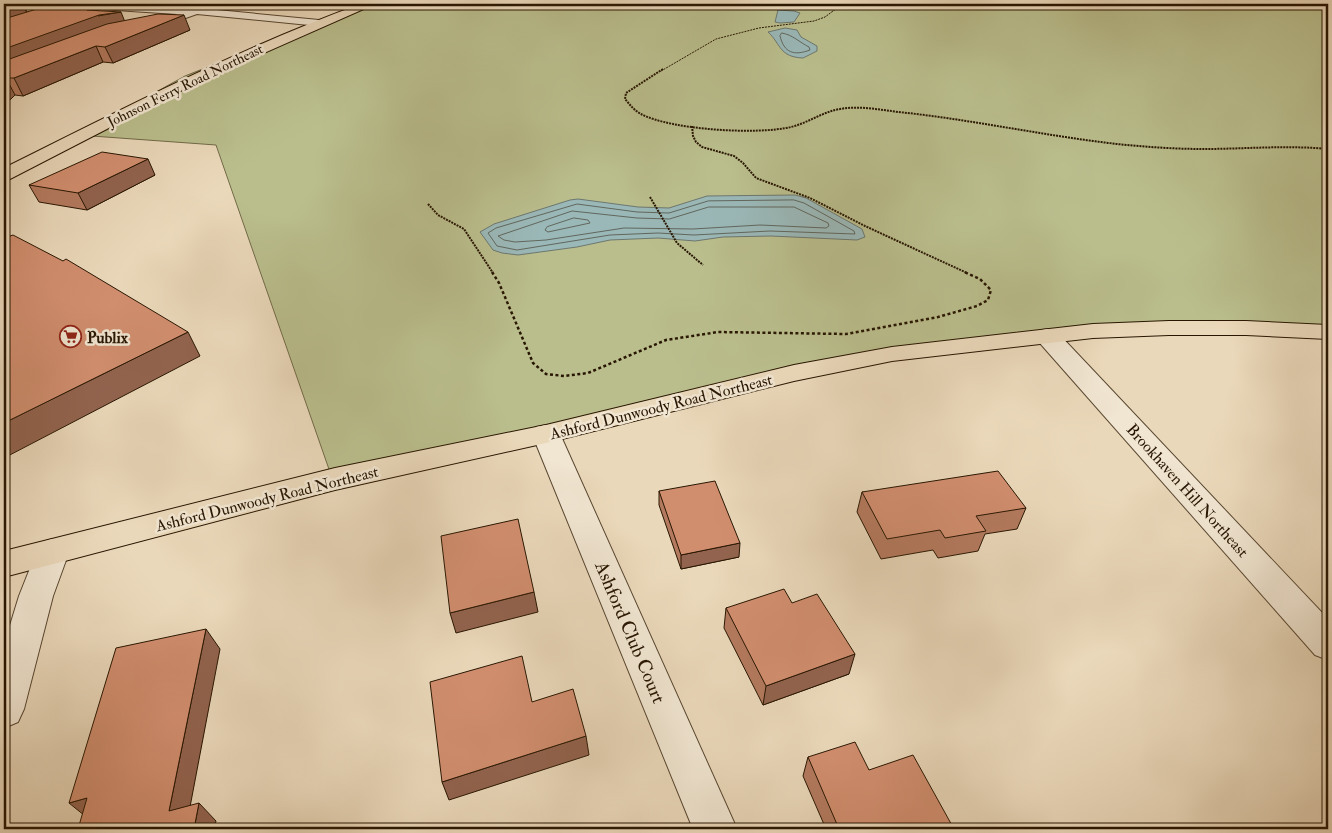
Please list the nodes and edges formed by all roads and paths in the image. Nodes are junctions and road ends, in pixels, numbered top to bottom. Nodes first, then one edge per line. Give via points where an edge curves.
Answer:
1 (70, 4) edge
2 (87, 4) edge
3 (370, 4) edge
4 (833, 4) edge
5 (196, 11) junction
6 (60, 14) edge
7 (323, 21) junction
8 (134, 31) edge
9 (692, 126) junction
10 (1328, 149) edge
11 (5, 174) edge
12 (650, 197) dead end
13 (428, 204) dead end
14 (703, 265) dead end
15 (1328, 332) edge
16 (1047, 336) junction
17 (546, 434) junction
18 (52, 552) junction
19 (5, 564) edge
20 (1328, 644) edge
21 (4, 709) edge
22 (715, 829) edge

1 - 2 street
2 - 5 street
2 - 6 street
3 - 7 main road, Johnson Ferry Road Northeast
4 - 9 path via 837,8 833,12 814,20 759,28 716,39 626,92 628,103 644,116
5 - 7 street
5 - 8 street
7 - 11 main road, Johnson Ferry Road Northeast via 190,80
9 - 10 path via 775,129 790,127 831,110 862,108 1185,149
9 - 13 path via 691,134 698,144 741,160 756,178 810,198 980,279 991,290 988,300 938,317 846,334 718,332 666,340 588,373 546,374 533,363 499,284 464,229 438,215
12 - 14 path via 677,243
15 - 16 main road, Ashford Dunwoody Road Northeast via 1169,328
16 - 17 main road, Ashford Dunwoody Road Northeast via 892,354 794,373
16 - 20 street, Brookhaven Hill Northeast
17 - 18 main road, Ashford Dunwoody Road Northeast via 334,479
17 - 22 street, Ashford Club Court
18 - 19 main road, Ashford Dunwoody Road Northeast
18 - 21 street

